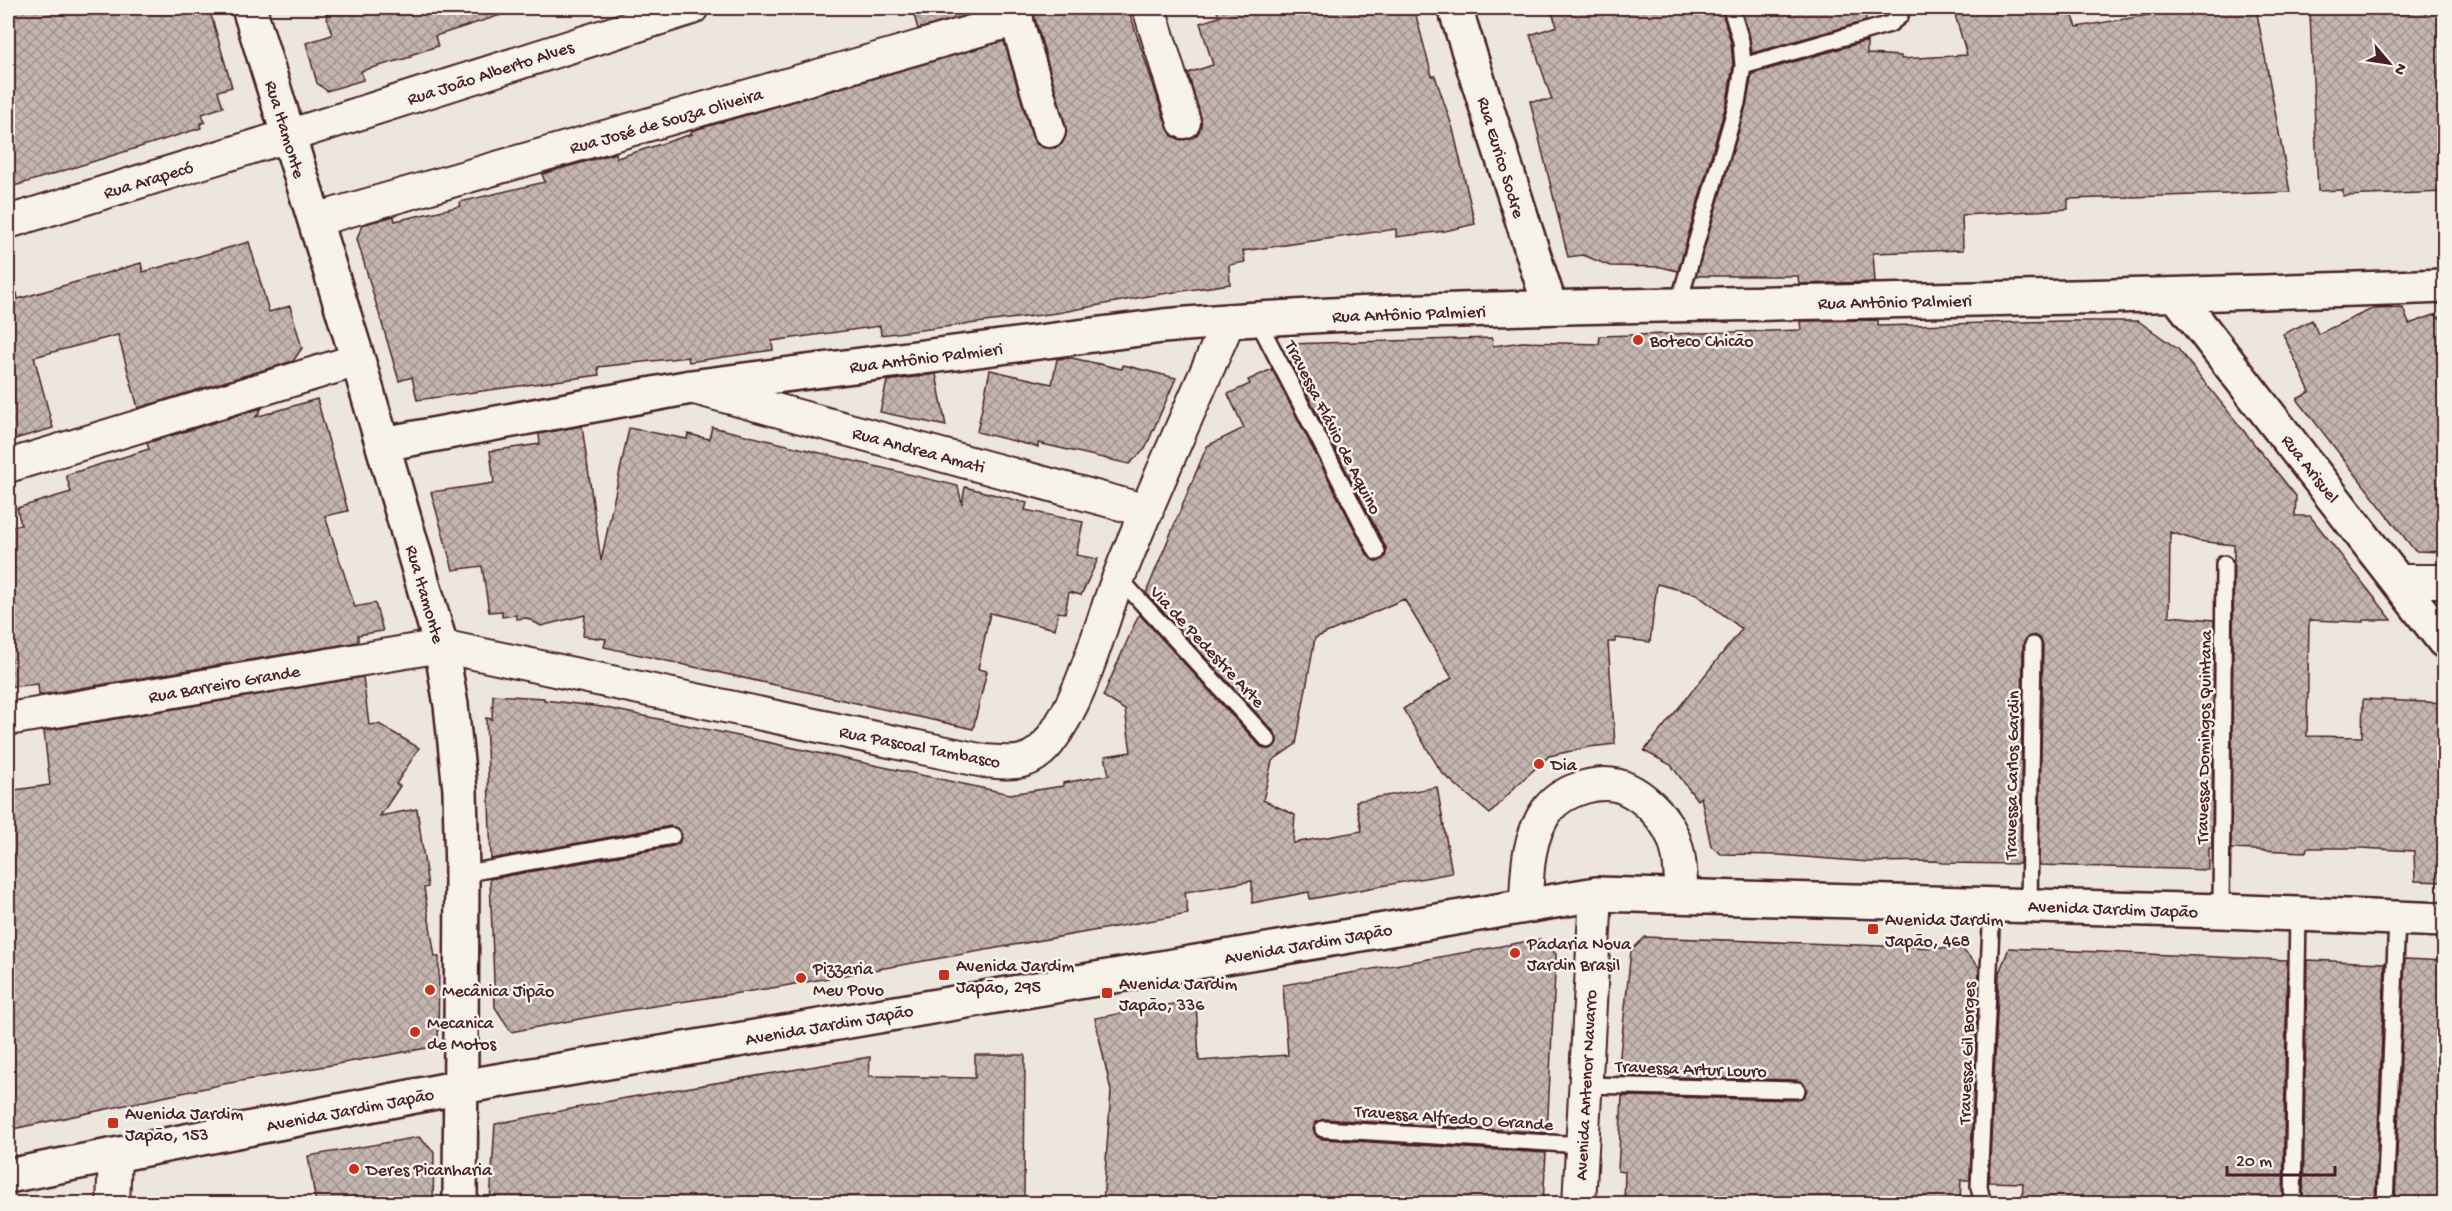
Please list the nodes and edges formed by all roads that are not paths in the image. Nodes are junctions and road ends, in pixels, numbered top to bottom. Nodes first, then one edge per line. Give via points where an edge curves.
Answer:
1 (249, 8) edge
2 (692, 8) edge
3 (1149, 8) edge
4 (1455, 8) edge
5 (1731, 8) edge
6 (1902, 8) edge
7 (1015, 13) edge
8 (1743, 66) junction
9 (1184, 123) dead end
10 (1049, 131) dead end
11 (288, 136) junction
12 (315, 220) junction
13 (8, 222) edge
14 (2445, 286) edge
15 (2177, 296) junction
16 (1677, 305) junction
17 (1550, 307) junction
18 (1243, 320) junction
19 (358, 360) junction
20 (691, 387) junction
21 (383, 444) junction
22 (8, 466) edge
23 (1147, 511) junction
24 (1377, 552) dead end
25 (2224, 564) dead end
26 (1119, 578) junction
27 (2398, 580) junction
28 (2445, 581) edge
29 (2445, 641) edge
30 (2033, 645) dead end
31 (441, 646) junction
32 (8, 719) edge
33 (1269, 740) dead end
34 (672, 836) dead end
35 (462, 874) junction
36 (1596, 894) junction
37 (1682, 896) junction
38 (1526, 905) junction
39 (1992, 905) junction
40 (2029, 906) junction
41 (2221, 911) junction
42 (2298, 915) junction
43 (2397, 918) junction
44 (2445, 920) edge
45 (1585, 1084) junction
46 (461, 1087) junction
47 (1797, 1090) dead end
48 (1323, 1129) dead end
49 (1582, 1145) junction
50 (115, 1156) junction
51 (8, 1176) edge
52 (113, 1203) edge
53 (460, 1203) edge
54 (1579, 1203) edge
55 (1983, 1203) edge
56 (2293, 1203) edge
57 (2385, 1203) edge

1 - 11 street, Rua Itamonte
2 - 11 street, Rua João Alberto Alves
3 - 9 street
4 - 17 street, Rua Eurico Sodre
5 - 8 lane via 1741,41
6 - 8 lane via 1900,16 1890,24
7 - 10 street
7 - 12 street, Rua José de Souza Oliveira
8 - 16 lane via 1737,103
11 - 12 street, Rua Itamonte
11 - 13 street, Rua Arapecó
12 - 19 street, Rua Itamonte
14 - 15 street, Rua Antônio Palmieri
15 - 16 street, Rua Antônio Palmieri
15 - 27 street, Rua Arisuel
16 - 17 street, Rua Antônio Palmieri
17 - 18 street, Rua Antônio Palmieri
18 - 20 street, Rua Antônio Palmieri via 1163,326
18 - 23 street, Rua Pascoal Tambasco
18 - 24 lane, Travessa Flávio de Aquino
19 - 21 street, Rua Itamonte
19 - 22 street
20 - 21 street, Rua Antônio Palmieri
20 - 23 street, Rua Andrea Amati
21 - 31 street, Rua Itamonte
23 - 26 street, Rua Pascoal Tambasco
25 - 41 lane, Travessa Domingos Quintana
26 - 31 street, Rua Pascoal Tambasco via 1065,714 1048,742 1020,763 984,761
26 - 33 lane, Via de Pedestre Arte
27 - 28 street
27 - 29 street, Rua Arisuel
30 - 40 lane, Travessa Carlos Gardin
31 - 32 street, Rua Barreiro Grande
31 - 35 street, Rua Itamonte via 460,790
34 - 35 lane
35 - 46 street, Rua Itamonte
36 - 37 street, Avenida Jardim Japão
36 - 38 street, Avenida Jardim Japão
36 - 45 street, Avenida Antenor Navarro
37 - 38 street via 1679,854 1670,829 1651,805 1625,788 1597,784 1572,790 1549,809 1534,836 1527,864
37 - 39 street, Avenida Jardim Japão
38 - 46 street, Avenida Jardim Japão
39 - 40 street, Avenida Jardim Japão
39 - 55 lane, Travessa Gil Borges via 1979,1187
40 - 41 street, Avenida Jardim Japão
41 - 42 street, Avenida Jardim Japão
42 - 43 street, Avenida Jardim Japão
42 - 56 lane
43 - 44 street, Avenida Jardim Japão
43 - 57 lane
45 - 47 lane, Travessa Artur Louro
45 - 49 street, Avenida Antenor Navarro
46 - 50 street, Avenida Jardim Japão
46 - 53 street, Rua Itamonte
48 - 49 lane, Travessa Alfredo O Grande
49 - 54 street, Avenida Antenor Navarro
50 - 51 street, Avenida Jardim Japão
50 - 52 street

